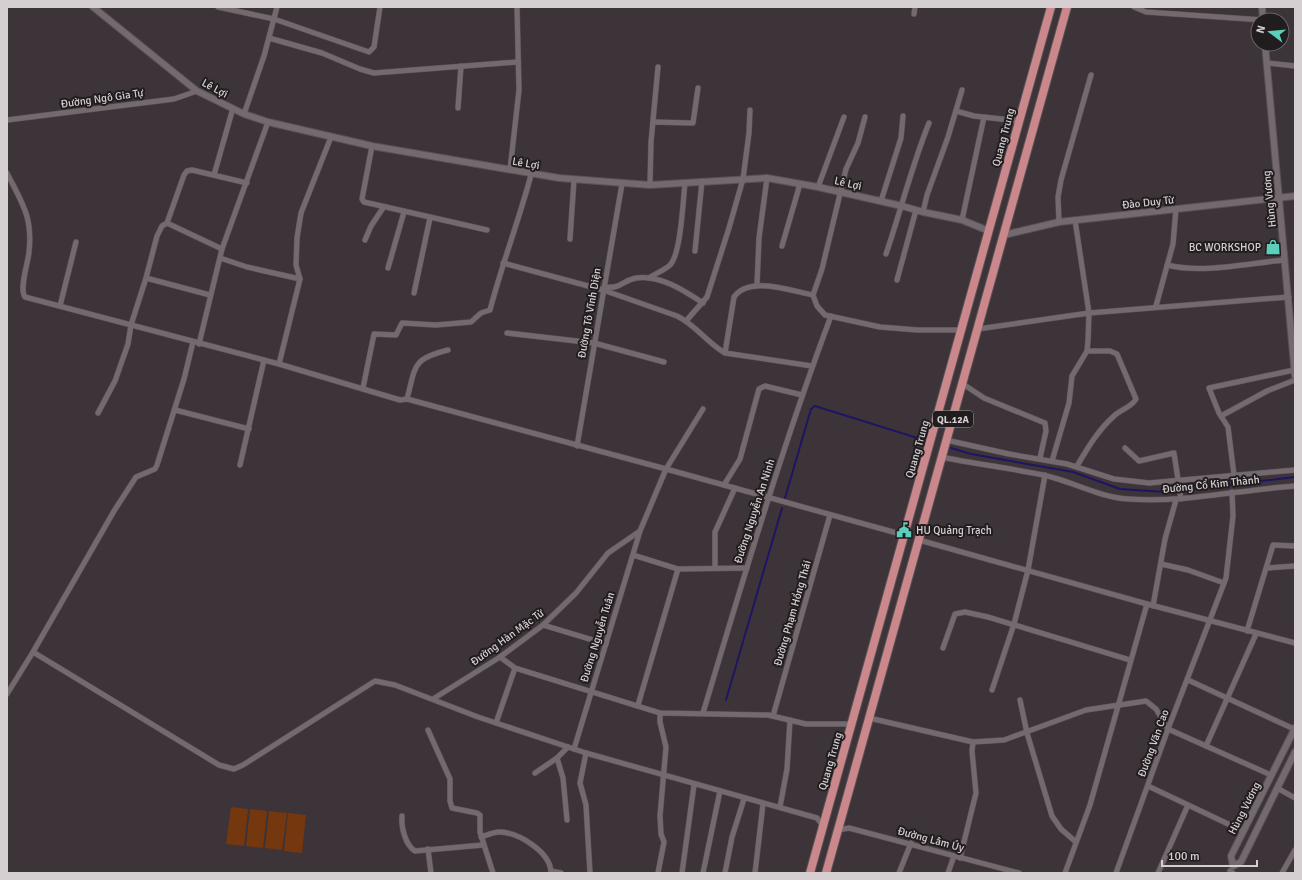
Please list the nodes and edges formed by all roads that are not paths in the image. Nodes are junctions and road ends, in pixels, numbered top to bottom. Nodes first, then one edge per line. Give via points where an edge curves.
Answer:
1 (93, 7) edge
2 (218, 7) edge
3 (278, 7) edge
4 (380, 7) edge
5 (517, 7) edge
6 (915, 7) edge
7 (1051, 7) edge
8 (1067, 7) edge
9 (1134, 7) edge
10 (914, 14) dead end
11 (274, 19) junction
12 (1250, 19) edge
13 (269, 38) junction
14 (1041, 42) junction
15 (1055, 47) junction
16 (1266, 52) edge
17 (518, 62) junction
18 (1267, 63) junction
19 (461, 66) junction
20 (1295, 66) edge
21 (658, 67) dead end
22 (1091, 75) dead end
23 (698, 88) dead end
24 (962, 90) dead end
25 (198, 91) junction
26 (233, 108) junction
27 (458, 108) dead end
28 (750, 110) dead end
29 (956, 111) junction
30 (244, 114) junction
31 (903, 116) dead end
32 (844, 117) dead end
33 (865, 117) dead end
34 (984, 117) junction
35 (7, 120) edge
36 (1019, 121) junction
37 (268, 122) junction
38 (653, 122) junction
39 (929, 123) dead end
40 (331, 137) junction
41 (372, 146) junction
42 (510, 170) junction
43 (7, 173) edge
44 (214, 175) junction
45 (531, 175) junction
46 (767, 178) junction
47 (743, 179) junction
48 (574, 180) junction
49 (702, 181) junction
50 (685, 183) junction
51 (247, 184) junction
52 (622, 184) junction
53 (800, 184) junction
54 (650, 185) junction
55 (818, 187) junction
56 (840, 191) junction
57 (1295, 196) edge
58 (1279, 197) junction
59 (880, 201) junction
60 (902, 206) junction
61 (383, 208) junction
62 (1176, 209) junction
63 (916, 210) junction
64 (404, 212) junction
65 (923, 212) junction
66 (430, 218) junction
67 (962, 220) junction
68 (1075, 220) junction
69 (1059, 222) junction
70 (167, 224) junction
71 (487, 230) dead end
72 (989, 231) junction
73 (1004, 235) junction
74 (570, 239) dead end
75 (365, 240) dead end
76 (76, 242) dead end
77 (782, 246) dead end
78 (222, 248) junction
79 (696, 251) dead end
80 (886, 254) dead end
81 (220, 258) junction
82 (1285, 260) junction
83 (503, 263) junction
84 (1167, 265) junction
85 (388, 268) dead end
86 (146, 278) junction
87 (649, 278) junction
88 (300, 279) junction
89 (897, 280) dead end
90 (757, 285) junction
91 (604, 289) junction
92 (414, 293) dead end
93 (210, 295) junction
94 (814, 295) junction
95 (1289, 296) junction
96 (703, 303) junction
97 (60, 306) junction
98 (1156, 306) junction
99 (1089, 313) junction
100 (831, 316) junction
101 (686, 321) junction
102 (131, 325) junction
103 (1293, 325) edge
104 (978, 329) junction
105 (962, 330) junction
106 (507, 333) dead end
107 (196, 343) junction
108 (594, 343) junction
109 (448, 350) dead end
110 (1087, 351) junction
111 (725, 353) junction
112 (264, 360) junction
113 (664, 362) dead end
114 (279, 364) junction
115 (812, 366) junction
116 (1295, 373) edge
117 (948, 380) junction
118 (1295, 380) edge
119 (963, 384) junction
120 (363, 388) junction
121 (802, 395) junction
122 (406, 399) junction
123 (703, 409) dead end
124 (175, 410) junction
125 (98, 413) dead end
126 (1221, 416) junction
127 (936, 421) junction
128 (951, 426) junction
129 (249, 429) junction
130 (946, 440) junction
131 (577, 446) junction
132 (1124, 448) dead end
133 (925, 458) junction
134 (1040, 458) junction
135 (941, 460) junction
136 (1052, 461) junction
137 (240, 465) dead end
138 (1077, 466) junction
139 (666, 469) junction
140 (1295, 470) edge
141 (1234, 475) junction
142 (1044, 476) junction
143 (1180, 483) junction
144 (724, 485) junction
145 (1295, 486) edge
146 (735, 488) junction
147 (1232, 492) junction
148 (769, 498) junction
149 (1179, 498) junction
150 (830, 515) junction
151 (640, 531) junction
152 (904, 535) junction
153 (919, 540) junction
154 (1295, 546) edge
155 (633, 555) junction
156 (1161, 564) junction
157 (1295, 566) edge
158 (715, 568) junction
159 (747, 568) junction
160 (1267, 568) junction
161 (678, 569) junction
162 (1028, 570) junction
163 (1224, 583) junction
164 (1146, 604) junction
165 (1153, 606) junction
166 (1209, 620) junction
167 (1014, 624) junction
168 (543, 625) junction
169 (1247, 631) junction
170 (1256, 634) junction
171 (1295, 643) edge
172 (606, 644) junction
173 (943, 648) dead end
174 (33, 652) junction
175 (500, 657) junction
176 (1130, 660) junction
177 (515, 668) junction
178 (1188, 680) junction
179 (10, 683) edge
180 (992, 690) dead end
181 (591, 693) junction
182 (7, 694) edge
183 (1228, 698) junction
184 (433, 699) junction
185 (1020, 700) dead end
186 (1118, 704) junction
187 (638, 705) junction
188 (660, 713) junction
189 (703, 713) junction
190 (773, 716) junction
191 (869, 718) junction
192 (790, 720) junction
193 (496, 724) junction
194 (852, 724) junction
195 (1168, 728) junction
196 (1295, 728) edge
197 (428, 730) dead end
198 (1027, 733) junction
199 (973, 742) junction
200 (1206, 746) junction
201 (568, 747) junction
202 (574, 749) junction
203 (1295, 752) edge
204 (586, 753) junction
205 (557, 758) junction
206 (535, 773) dead end
207 (664, 776) junction
208 (1271, 776) junction
209 (1281, 781) junction
210 (694, 785) junction
211 (1148, 786) junction
212 (1278, 788) junction
213 (720, 791) junction
214 (1295, 798) edge
215 (744, 799) junction
216 (763, 804) junction
217 (1188, 805) junction
218 (780, 807) junction
219 (402, 816) dead end
220 (567, 820) dead end
221 (823, 826) junction
222 (838, 830) junction
223 (1243, 831) junction
224 (481, 837) junction
225 (1076, 842) junction
226 (911, 843) junction
227 (483, 845) junction
228 (428, 849) junction
229 (1295, 850) edge
230 (954, 856) junction
231 (960, 858) junction
232 (1002, 871) edge
233 (1232, 871) edge
234 (551, 872) edge
235 (430, 873) edge
236 (493, 873) edge
237 (561, 873) edge
238 (590, 873) edge
239 (658, 873) edge
240 (682, 873) edge
241 (703, 873) edge
242 (726, 873) edge
243 (755, 873) edge
244 (810, 873) edge
245 (826, 873) edge
246 (899, 873) edge
247 (948, 873) edge
248 (1019, 873) edge
249 (1065, 873) edge
250 (1116, 873) edge
251 (1158, 873) edge
252 (1282, 873) edge

1 - 25 street, Lê Lợi
2 - 11 street
3 - 11 street
4 - 11 street via 374,48 369,52
5 - 17 street
6 - 10 street
7 - 14 highway, Quang Trung / QL.12A
8 - 15 highway, QL.12A
9 - 12 street via 1146,12
11 - 13 street
13 - 19 street via 322,53 360,70 374,73
13 - 30 street
14 - 15 highway
14 - 36 highway, Quang Trung / QL.12A
15 - 73 highway, QL.12A
16 - 18 street, Hùng Vương
17 - 19 street
17 - 42 street via 518,104
18 - 20 street
18 - 58 street, Hùng Vương
19 - 27 street
21 - 38 street
22 - 69 street via 1060,185
23 - 38 street via 693,124
24 - 29 street
25 - 26 street, Lê Lợi
25 - 35 street, Đường Ngô Gia Tự via 174,99
26 - 30 street, Lê Lợi
26 - 44 street
28 - 47 street
29 - 34 street
29 - 65 street
30 - 37 street, Lê Lợi
31 - 59 street via 901,138
32 - 55 street
33 - 56 street
34 - 36 street
34 - 67 street
36 - 72 highway, Quang Trung / QL.12A
37 - 40 street, Lê Lợi
37 - 51 street
38 - 54 street
39 - 60 street via 910,173
40 - 41 street, Lê Lợi
40 - 88 street via 301,212 296,265
41 - 42 street, Lê Lợi
41 - 61 street via 362,201
42 - 45 street, Lê Lợi
43 - 97 street via 28,215 29,223 29,254 22,294
44 - 51 street
44 - 70 street via 187,171
45 - 48 street, Lê Lợi
45 - 83 street
46 - 47 street, Lê Lợi
46 - 53 street, Lê Lợi
46 - 90 street via 759,238
47 - 49 street, Lê Lợi
47 - 96 street via 710,289
48 - 52 street, Lê Lợi
48 - 74 street
49 - 50 street, Lê Lợi
49 - 79 street
50 - 54 street, Lê Lợi
50 - 87 street via 674,258 670,266
51 - 78 street
52 - 54 street, Lê Lợi
52 - 91 street, Đường Tô Vĩnh Diện
53 - 55 street, Lê Lợi
53 - 77 street
55 - 56 street, Lê Lợi
56 - 59 street, Lê Lợi
56 - 94 street
57 - 58 street, Đào Duy Từ
58 - 62 street, Đào Duy Từ
58 - 82 street, Hùng Vương
59 - 60 street, Lê Lợi
60 - 63 street, Lê Lợi
60 - 80 street
61 - 64 street
61 - 75 street
62 - 68 street, Đào Duy Từ
62 - 84 street via 1173,244
63 - 65 street, Lê Lợi
63 - 89 street
64 - 66 street
64 - 85 street
65 - 67 street, Lê Lợi
66 - 71 street
66 - 92 street
67 - 72 street, Lê Lợi
68 - 69 street, Đào Duy Từ
68 - 99 street
69 - 73 street, Đào Duy Từ
70 - 78 street
70 - 86 street via 160,228
72 - 73 highway
72 - 105 highway, Quang Trung / QL.12A
73 - 104 highway, QL.12A
76 - 97 street
78 - 81 street
81 - 88 street
81 - 93 street
82 - 84 street via 1205,268
82 - 95 street, Hùng Vương
83 - 91 street
83 - 120 street via 490,310 478,315 474,321 436,325 402,323 396,335 374,334
84 - 98 street
86 - 93 street
86 - 102 street
87 - 91 street via 634,279 616,288
87 - 96 street via 672,285
88 - 114 street
90 - 94 street
90 - 111 street via 738,292 734,297
91 - 101 street
91 - 108 street, Đường Tô Vĩnh Diện
93 - 107 street
94 - 100 street via 819,310
95 - 98 street
95 - 103 street, Hùng Vương
96 - 101 street
97 - 102 street
98 - 99 street
99 - 104 street
99 - 110 street
100 - 105 street via 886,328
100 - 115 street, Đường Nguyễn An Ninh
101 - 111 street via 713,346
102 - 107 street
102 - 125 street via 128,344 116,381
103 - 116 street, Hùng Vương
104 - 119 highway, QL.12A
105 - 117 highway, Quang Trung / QL.12A
106 - 108 street
107 - 112 street
107 - 124 street
108 - 113 street
108 - 131 street, Đường Tô Vĩnh Diện
109 - 122 street via 428,355 417,364
110 - 136 street via 1072,376 1069,404
110 - 138 street via 1117,354 1136,399 1107,423
111 - 115 street
112 - 114 street
112 - 129 street
114 - 120 street
115 - 121 street, Đường Nguyễn An Ninh
116 - 126 street via 1209,388
117 - 119 highway
117 - 127 highway, Quang Trung / QL.12A
118 - 126 street via 1267,391
119 - 128 highway, QL.12A
119 - 134 street via 984,398 1045,424 1046,431
120 - 122 street via 400,400
121 - 144 street via 765,386 759,389 740,458
121 - 148 street, Đường Nguyễn An Ninh
122 - 131 street
123 - 139 street
124 - 129 street
124 - 174 street via 155,469 136,477
126 - 141 street via 1228,427
127 - 128 highway
127 - 133 highway, Quang Trung / QL.12A
128 - 130 highway, QL.12A
129 - 137 street
130 - 134 street
130 - 135 highway, QL.12A
131 - 139 street
132 - 143 street via 1139,461 1174,453
133 - 135 highway
133 - 152 highway, Quang Trung / QL.12A
134 - 136 street
135 - 142 street, Đường Cổ Kim Thành
135 - 153 highway, QL.12A
136 - 138 street
138 - 143 street via 1121,480
139 - 144 street
139 - 151 street
140 - 141 street
141 - 143 street
142 - 149 street, Đường Cổ Kim Thành via 1118,498
142 - 162 street
143 - 149 street
144 - 146 street
145 - 147 street, Đường Cổ Kim Thành
146 - 148 street
146 - 158 street via 715,532
147 - 149 street, Đường Cổ Kim Thành
147 - 163 street, Đường Văn Cao via 1233,516
148 - 150 street
148 - 159 street, Đường Nguyễn An Ninh
149 - 156 street via 1167,529
150 - 152 street
150 - 190 street, Đường Phạm Hồng Thái
151 - 155 street, Đường Nguyễn Tuân
151 - 168 street, Đường Hàn Mặc Tử via 608,553 576,593
152 - 153 highway
152 - 194 highway, Quang Trung / QL.12A
153 - 162 street
153 - 191 highway, QL.12A
154 - 160 street via 1273,545
155 - 161 street
155 - 172 street, Đường Nguyễn Tuân
156 - 163 street via 1188,570
156 - 165 street
157 - 160 street
158 - 159 street
158 - 161 street
159 - 189 street, Đường Nguyễn An Ninh
160 - 169 street
161 - 187 street
162 - 164 street
162 - 167 street
163 - 166 street, Đường Văn Cao
164 - 165 street
164 - 176 street
165 - 166 street
166 - 169 street
166 - 178 street, Đường Văn Cao
167 - 173 street via 958,612
167 - 176 street
167 - 180 street
168 - 172 street
168 - 175 street, Đường Hàn Mặc Tử
169 - 170 street
170 - 171 street
170 - 183 street
172 - 181 street, Đường Nguyễn Tuân
174 - 179 street
174 - 184 street via 229,769 243,765 375,681 394,684
175 - 177 street
175 - 184 street, Đường Hàn Mặc Tử
176 - 186 street
177 - 181 street
177 - 193 street
178 - 183 street
178 - 195 street, Đường Văn Cao
179 - 182 street
181 - 187 street
181 - 202 street, Đường Nguyễn Tuân
183 - 196 street
183 - 200 street
184 - 193 street
185 - 198 street
186 - 195 street via 1149,702
186 - 198 street via 1086,710
186 - 225 street via 1090,805
187 - 188 street
188 - 189 street
188 - 207 street via 666,747
189 - 190 street
190 - 192 street
191 - 199 street
191 - 222 highway, QL.12A
192 - 194 street via 806,724
192 - 218 street via 787,769
193 - 201 street
194 - 221 highway, Quang Trung / QL.12A
195 - 200 street
195 - 211 street, Đường Văn Cao
196 - 208 street, Hùng Vương
197 - 224 street via 450,779 451,806 454,810 480,814
198 - 199 street via 1004,740
198 - 225 street via 1052,816 1061,829
199 - 231 street via 976,793
200 - 208 street
201 - 202 street
201 - 205 street
202 - 204 street
203 - 209 street, Hùng Vương
204 - 207 street
204 - 238 street via 580,783 586,805
205 - 206 street
205 - 220 street via 563,778
207 - 210 street
207 - 239 street via 660,816 664,842
208 - 209 street
208 - 223 street, Hùng Vương
209 - 212 street, Hùng Vương
210 - 213 street
210 - 240 street
211 - 217 street
211 - 250 street, Đường Văn Cao
212 - 214 street
212 - 233 street, Hùng Vương via 1241,862
213 - 215 street
213 - 241 street
215 - 216 street
215 - 242 street via 732,837
216 - 218 street
216 - 243 street
217 - 223 street
217 - 251 street
218 - 221 street via 817,818
219 - 228 street via 403,831 412,849
221 - 222 highway
221 - 244 highway, Quang Trung / QL.12A
222 - 226 street, Đường Lâm Úy via 849,828
222 - 245 highway, QL.12A
223 - 233 street, Hùng Vương via 1231,856
224 - 227 street
224 - 234 street via 501,832 536,845 545,856
225 - 249 street
226 - 230 street, Đường Lâm Úy
226 - 246 street
227 - 228 street
227 - 236 street
228 - 235 street
229 - 252 street
230 - 231 street, Đường Lâm Úy
230 - 247 street
231 - 232 street, Đường Lâm Úy
232 - 248 street, Đường Lâm Úy
234 - 237 street

